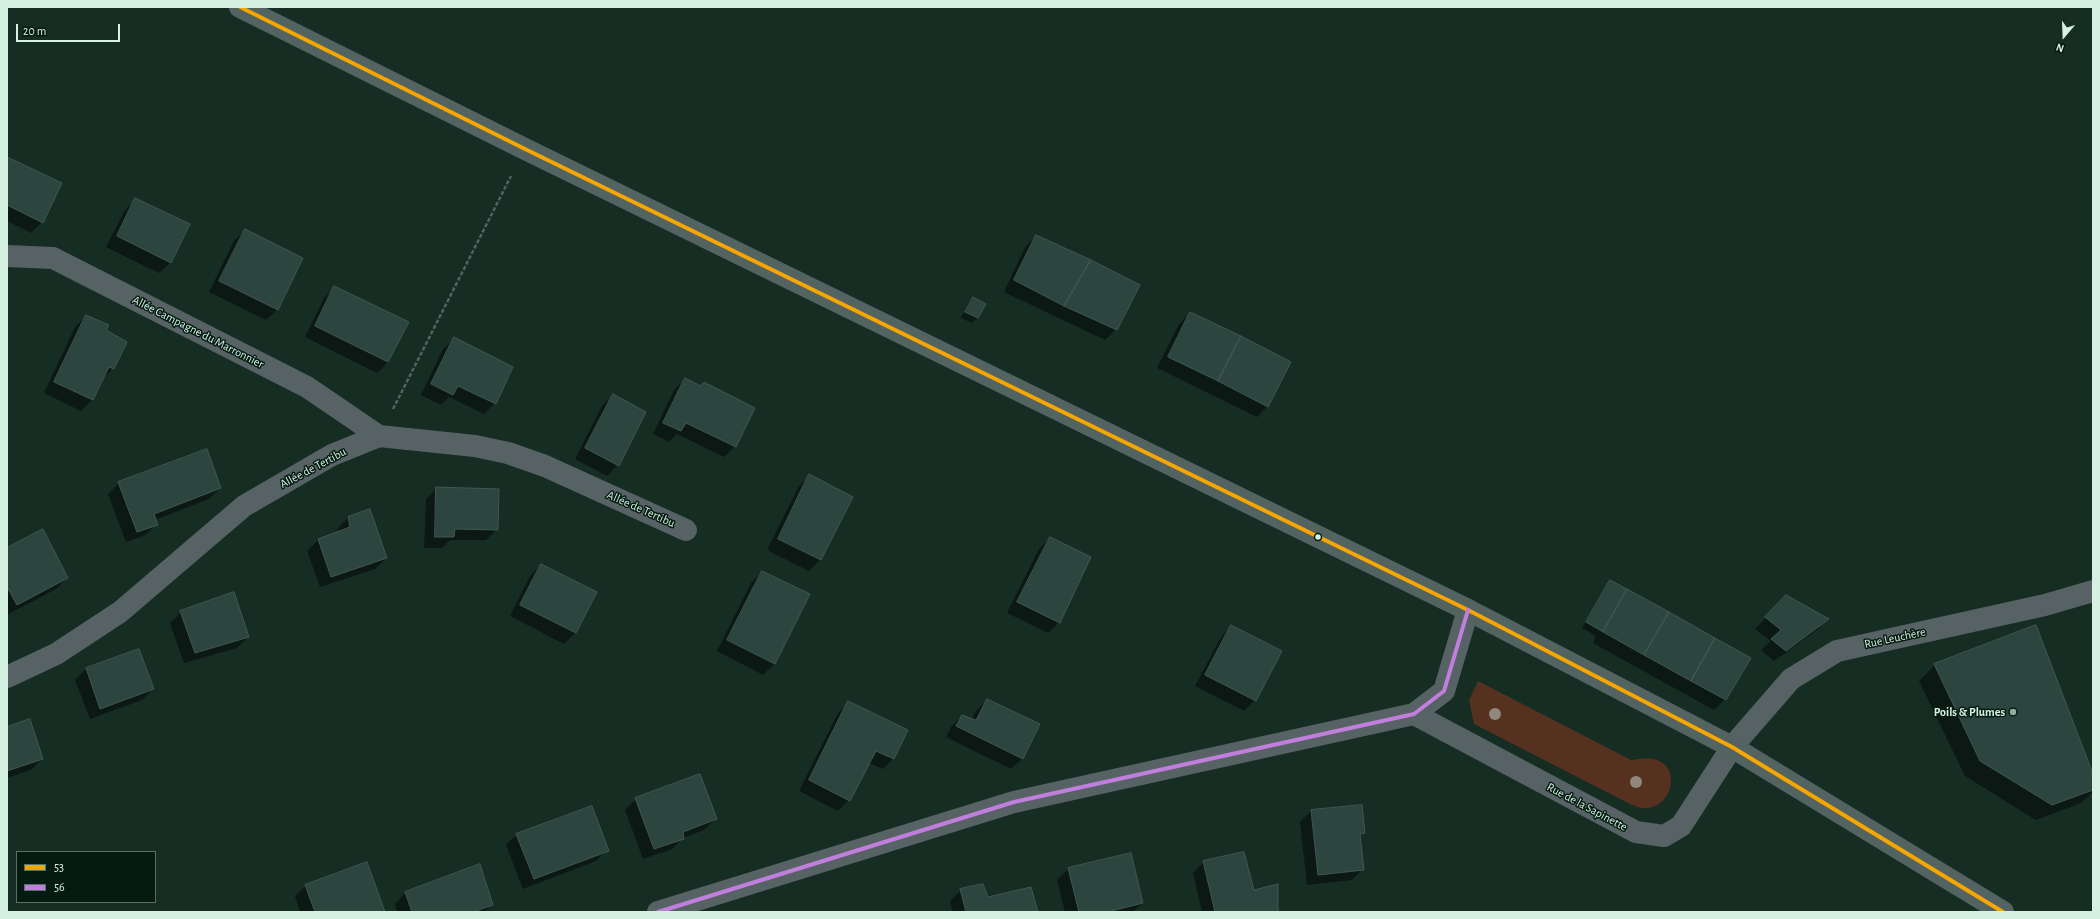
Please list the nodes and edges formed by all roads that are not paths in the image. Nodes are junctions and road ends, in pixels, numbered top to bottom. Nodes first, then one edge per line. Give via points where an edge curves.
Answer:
1 (240, 7) edge
2 (7, 256) edge
3 (379, 436) junction
4 (686, 530) dead end
5 (2093, 591) edge
6 (1468, 610) junction
7 (7, 677) edge
8 (1414, 714) junction
9 (1732, 747) junction
10 (658, 912) edge
11 (2003, 912) edge

1 - 6 main road
2 - 3 street, Allée Campagne du Marronnier via 53,258 307,387
3 - 4 street, Allée de Tertibu via 508,452 545,466
3 - 7 street, Allée de Tertibu via 332,455 244,506 120,612 56,654
5 - 9 street, Rue Leuchère via 2045,605 1837,651 1791,679
6 - 8 street via 1444,691
6 - 9 main road
8 - 9 street, Rue de la Sapinette via 1636,832 1664,836 1681,826
8 - 10 street via 1014,802
9 - 11 main road

